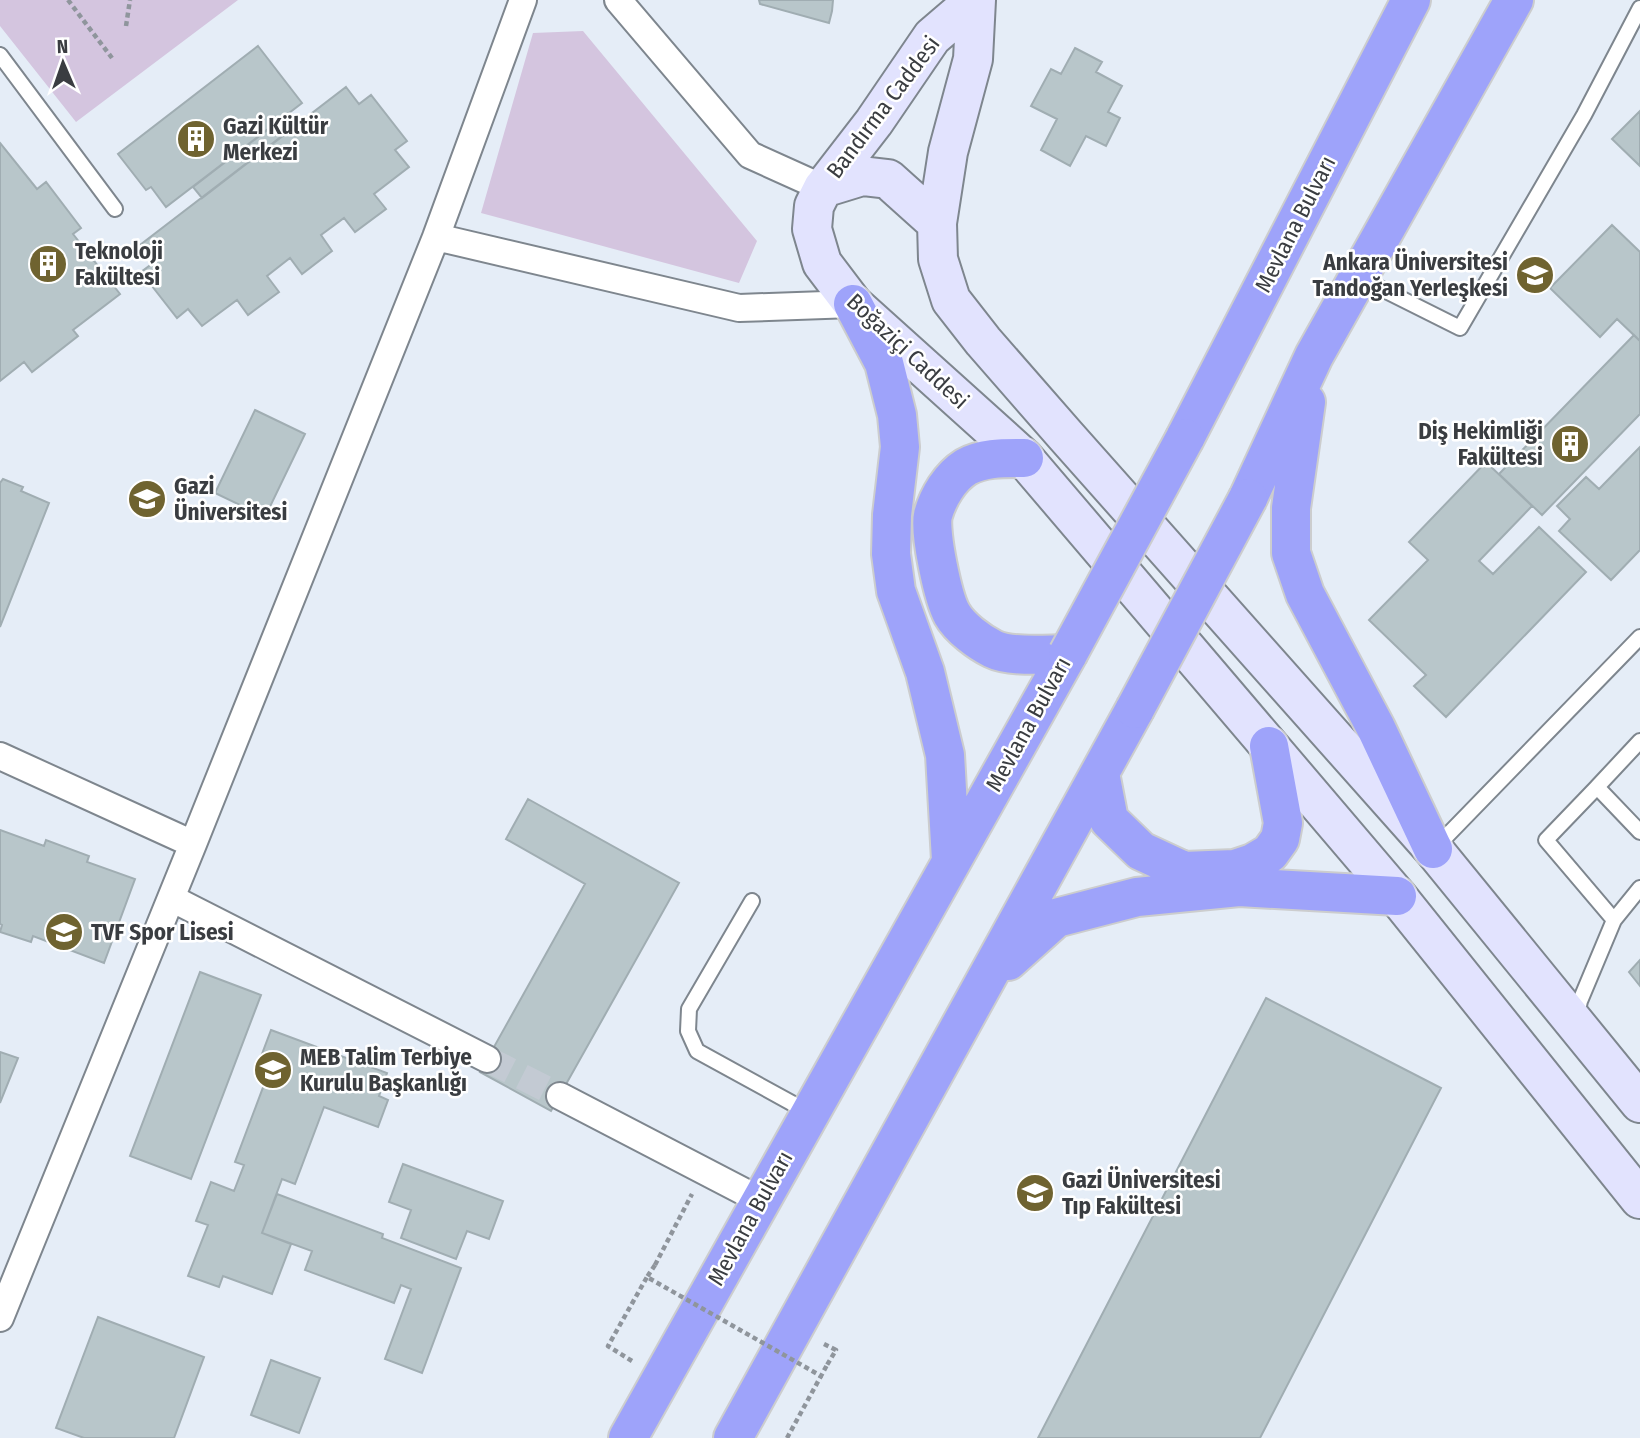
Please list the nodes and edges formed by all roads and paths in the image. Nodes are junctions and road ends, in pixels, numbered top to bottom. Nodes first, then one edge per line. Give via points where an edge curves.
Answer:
1 (68, 0) edge
2 (130, 0) edge
3 (523, 0) edge
4 (618, 0) edge
5 (975, 0) edge
6 (1411, 0) edge
7 (1514, 0) edge
8 (1640, 8) edge
9 (126, 26) dead end
10 (0, 55) edge
11 (112, 58) dead end
12 (823, 188) junction
13 (115, 209) dead end
14 (937, 223) junction
15 (436, 237) junction
16 (1358, 277) junction
17 (853, 304) junction
18 (1314, 356) junction
19 (1024, 458) junction
20 (1640, 637) edge
21 (1068, 654) junction
22 (1640, 741) edge
23 (1269, 746) junction
24 (0, 756) edge
25 (1100, 773) junction
26 (1597, 787) junction
27 (1640, 832) edge
28 (193, 844) junction
29 (1433, 849) junction
30 (951, 860) junction
31 (1640, 888) edge
32 (1397, 896) junction
33 (171, 898) junction
34 (752, 901) dead end
35 (1614, 920) junction
36 (983, 984) junction
37 (1575, 1023) junction
38 (487, 1059) tunnel mouth
39 (560, 1096) tunnel mouth
40 (1640, 1103) edge
41 (809, 1113) junction
42 (704, 1171) junction
43 (1640, 1199) edge
44 (760, 1200) junction
45 (647, 1277) junction
46 (0, 1318) edge
47 (827, 1365) dead end
48 (821, 1376) junction
49 (661, 1379) junction
50 (628, 1438) edge
51 (733, 1438) edge
52 (787, 1438) edge

1 - 11 path
2 - 9 path
3 - 15 street
4 - 12 street via 750,155
5 - 12 main road, Bandırma Caddesi via 932,37
5 - 14 main road, Bandırma Caddesi via 973,59 948,152
6 - 21 highway, Mevlana Bulvarı, bridge
7 - 16 highway
8 - 16 lane via 1584,115 1460,328
10 - 13 lane
12 - 14 main road via 862,176 888,179
12 - 17 main road, Boğaziçi Caddesi via 814,206 811,229 822,262
14 - 29 main road via 938,259 951,300 983,341
15 - 17 street via 739,308
15 - 28 street
16 - 18 highway
17 - 19 main road, Boğaziçi Caddesi
17 - 30 highway via 884,363 897,415 900,447 891,554 896,591 925,671 945,755
18 - 25 highway, bridge via 1248,498
18 - 29 highway via 1291,508 1291,553 1305,594
19 - 21 highway via 990,458 966,467 945,487 932,517 940,578 952,615 995,650
19 - 23 main road, Boğaziçi Caddesi
20 - 29 lane
21 - 30 highway, Mevlana Bulvarı
22 - 26 lane
23 - 25 highway via 1283,823 1280,839 1270,853 1235,869 1184,871 1141,850 1109,820
23 - 32 main road, Boğaziçi Caddesi
24 - 28 street
25 - 36 highway
26 - 27 lane
26 - 35 lane via 1546,840
28 - 33 street
29 - 37 main road
30 - 41 highway, Mevlana Bulvarı
31 - 35 lane
32 - 36 highway via 1238,887 1138,897 1056,918
32 - 43 main road, Boğaziçi Caddesi
33 - 38 street
33 - 46 street
34 - 41 lane via 689,1009 688,1031 697,1051
35 - 37 lane
36 - 51 highway
37 - 40 main road
39 - 42 street
41 - 44 highway, Mevlana Bulvarı
42 - 44 street
42 - 45 path, bridge
44 - 49 highway, Mevlana Bulvarı
45 - 48 path, bridge
45 - 49 path via 608,1346
47 - 48 path, bridge
48 - 52 path
49 - 50 highway, Mevlana Bulvarı

